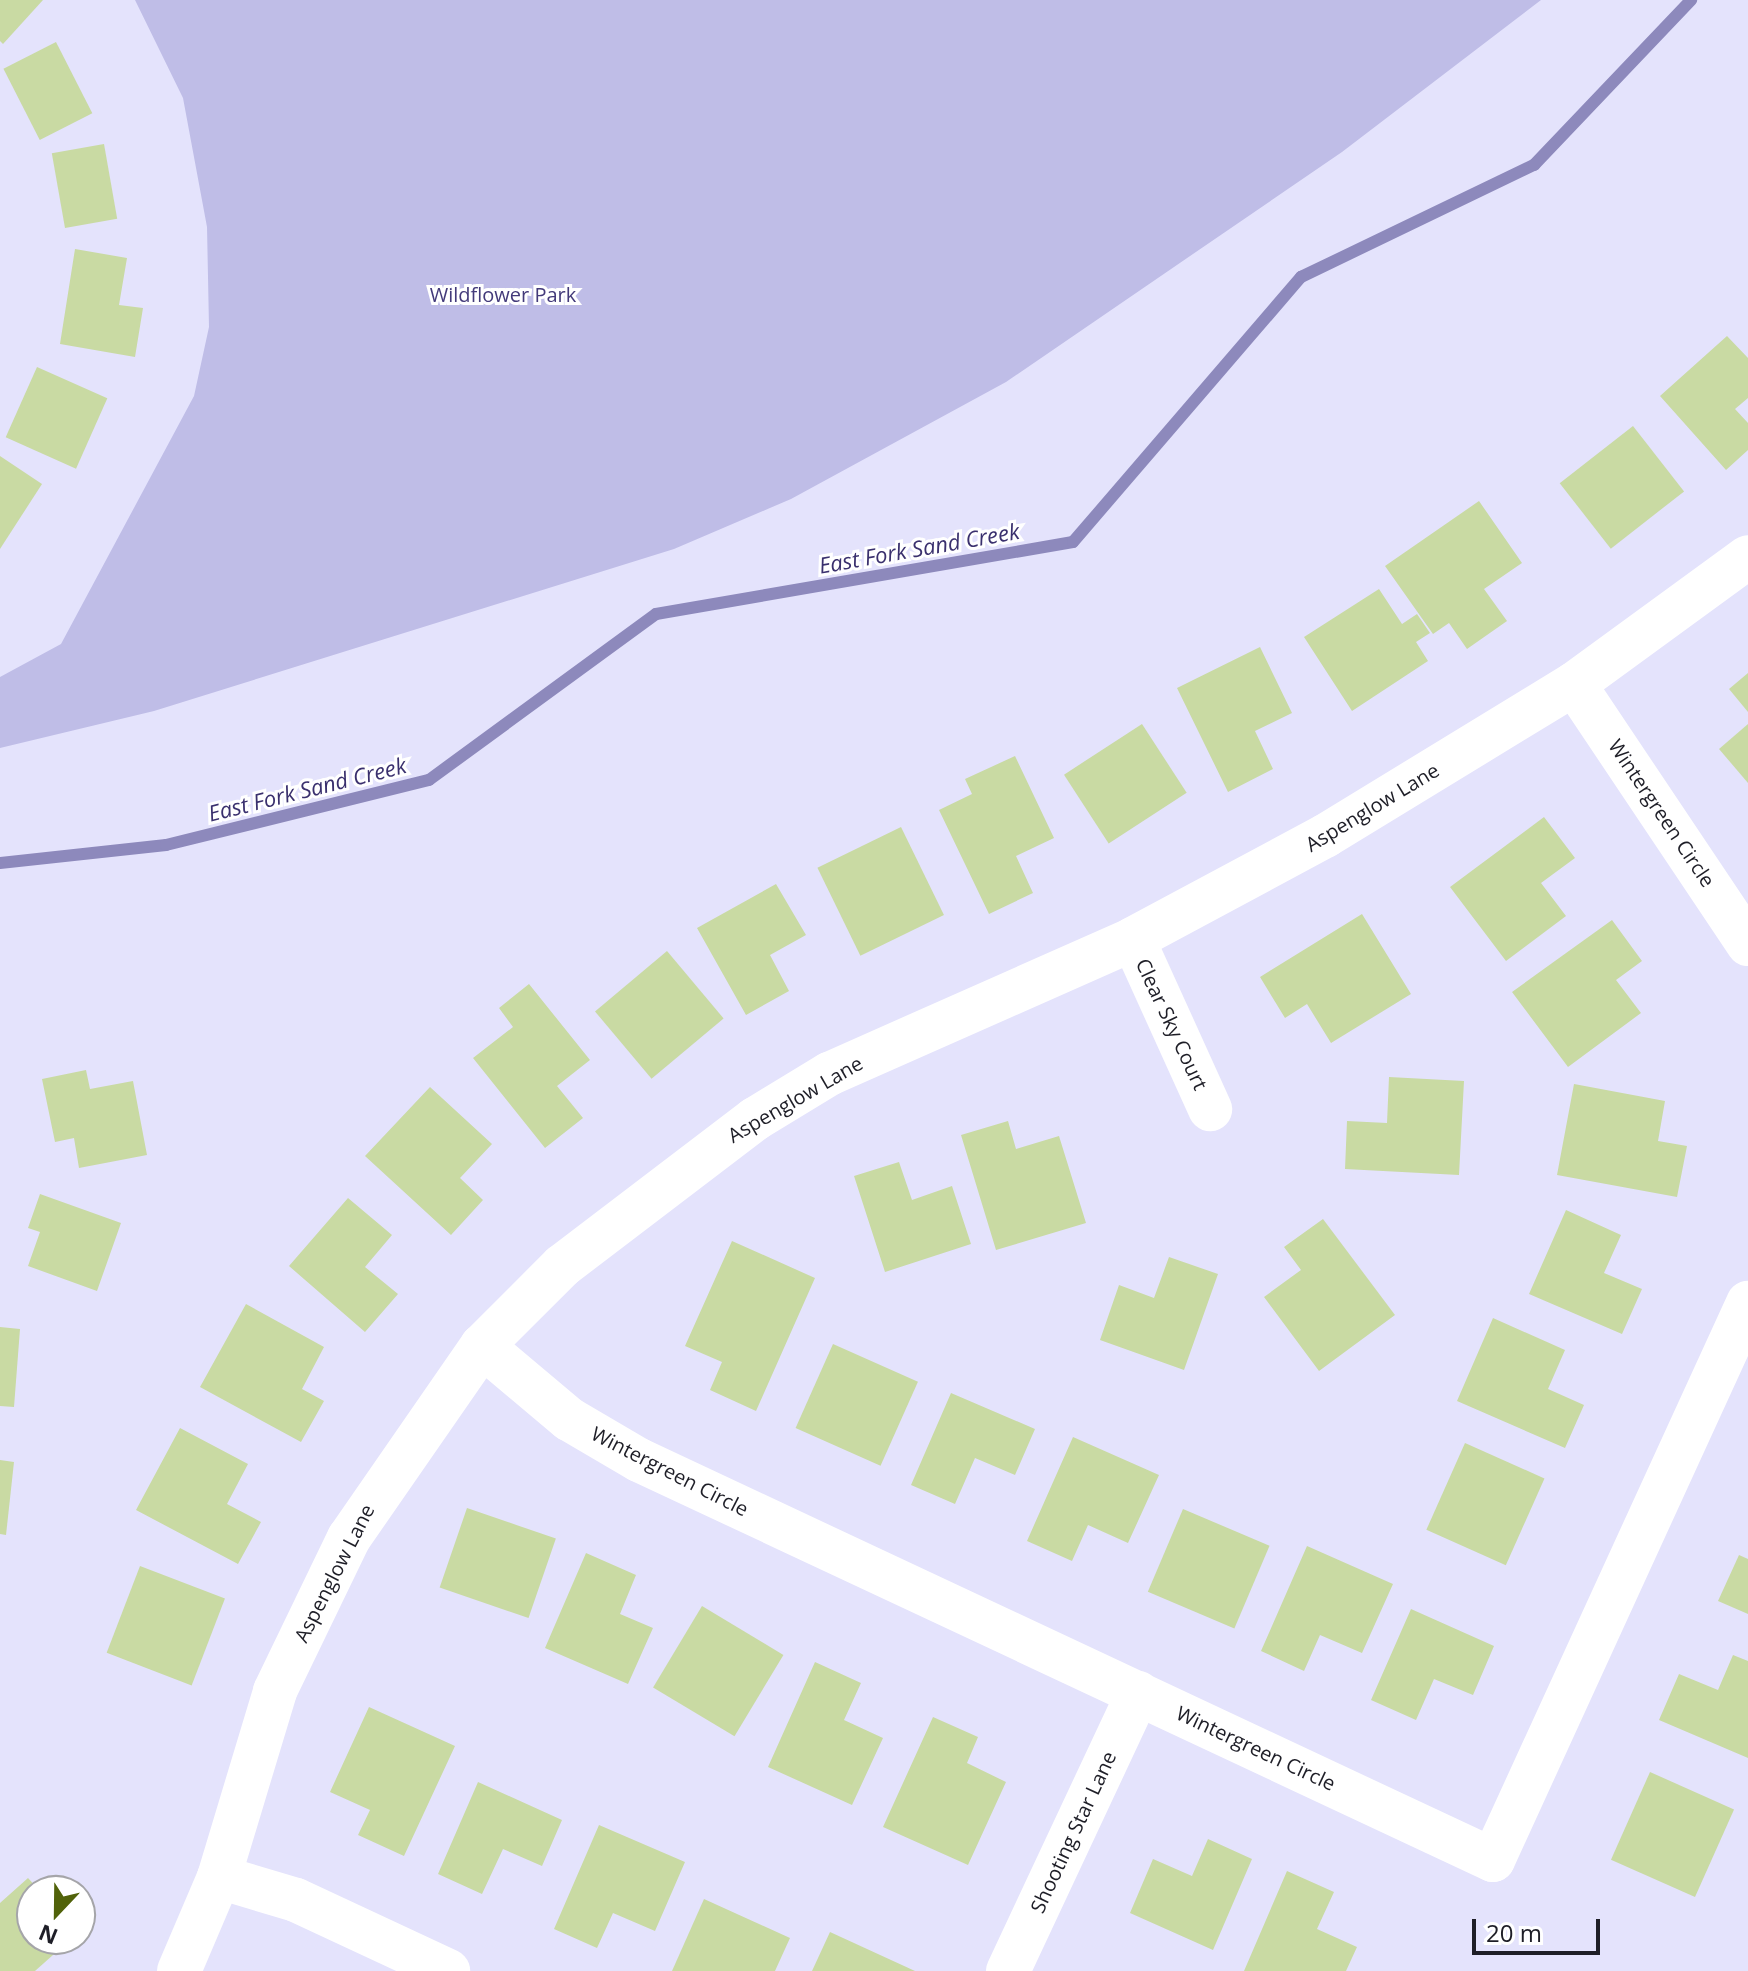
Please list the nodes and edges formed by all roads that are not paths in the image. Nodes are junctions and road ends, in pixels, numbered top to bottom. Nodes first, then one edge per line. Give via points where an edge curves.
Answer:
1 (1748, 557) edge
2 (1574, 684) junction
3 (1133, 939) junction
4 (1748, 944) edge
5 (1210, 1109) dead end
6 (1748, 1303) edge
7 (482, 1346) junction
8 (1138, 1693) junction
9 (219, 1877) junction
10 (179, 1971) edge
11 (448, 1971) edge
12 (1008, 1971) edge

1 - 2 street, Aspenglow Lane
2 - 3 street, Aspenglow Lane via 1325,836
2 - 4 street, Wintergreen Circle
3 - 5 street, Clear Sky Court
3 - 7 street, Aspenglow Lane via 829,1074 755,1119 616,1221
6 - 8 street, Wintergreen Circle via 1493,1860
7 - 8 street, Wintergreen Circle via 569,1419 639,1460
7 - 9 street, Aspenglow Lane via 388,1474 314,1606 275,1691
8 - 12 street, Shooting Star Lane
9 - 10 street, Aspenglow Lane
9 - 11 street via 296,1900

